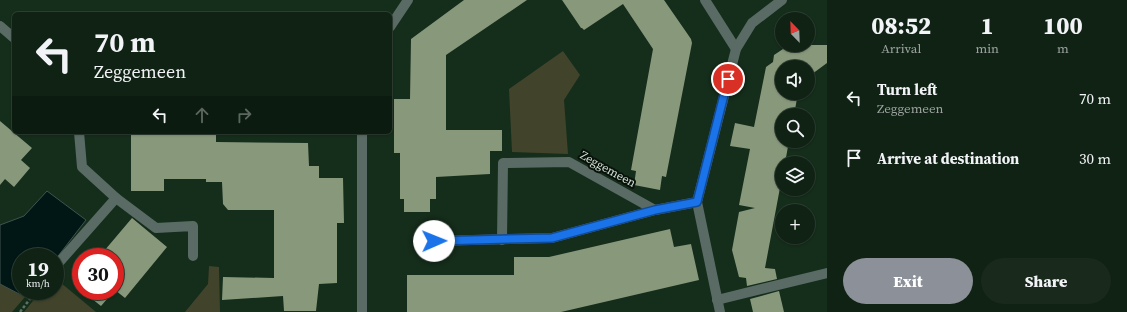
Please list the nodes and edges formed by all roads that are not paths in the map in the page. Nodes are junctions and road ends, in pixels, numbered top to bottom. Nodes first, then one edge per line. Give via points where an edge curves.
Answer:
1 (408, 0) edge
2 (705, 0) edge
3 (782, 0) edge
4 (392, 23) edge
5 (0, 26) edge
6 (12, 36) edge
7 (736, 49) junction
8 (79, 134) edge
9 (362, 134) edge
10 (116, 198) junction
11 (697, 202) junction
12 (655, 210) junction
13 (502, 240) junction
14 (434, 241) dead end
15 (193, 256) dead end
16 (64, 257) edge
17 (827, 274) edge
18 (717, 300) junction
19 (362, 312) edge
20 (720, 312) edge

1 - 4 street
2 - 7 street
3 - 7 street via 752,23
5 - 6 street
7 - 11 street
8 - 10 street via 82,167
9 - 19 street
10 - 15 street via 156,228 193,226
10 - 16 street
11 - 12 street
11 - 18 street
12 - 13 street via 552,238
12 - 13 street, Zeggemeen via 569,162 503,163
13 - 14 street
17 - 18 street
18 - 20 street

